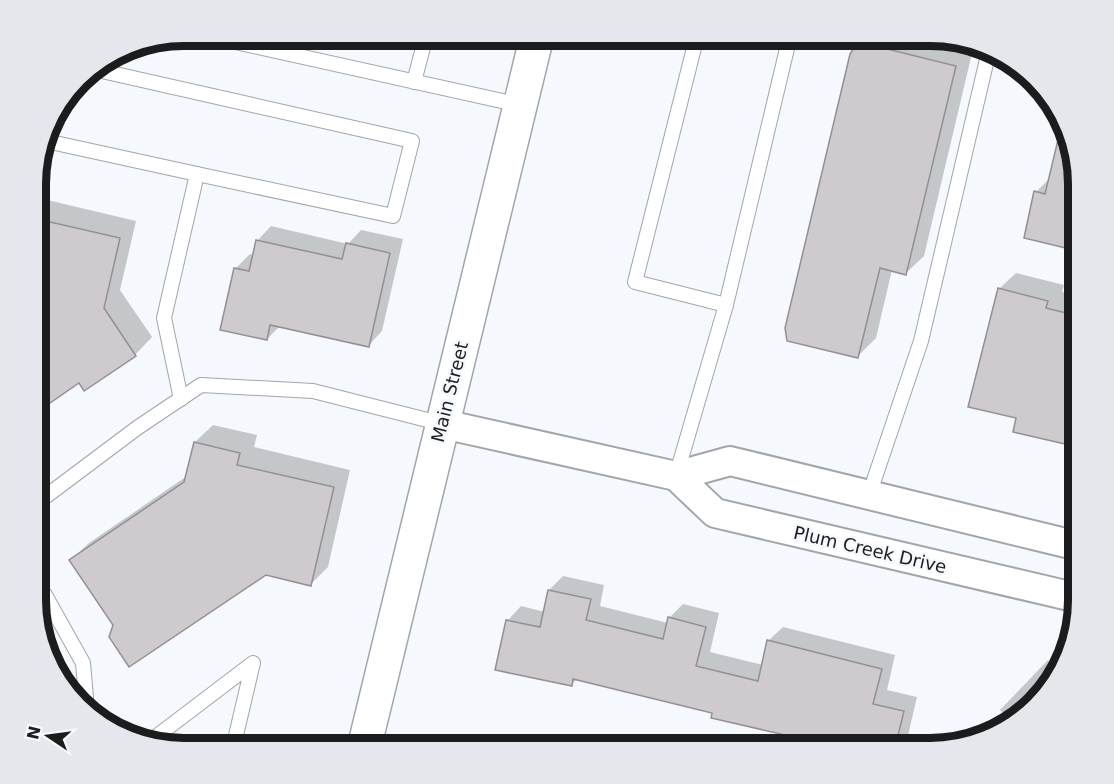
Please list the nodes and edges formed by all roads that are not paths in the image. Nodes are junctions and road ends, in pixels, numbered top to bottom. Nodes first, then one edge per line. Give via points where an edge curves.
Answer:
1 (253, 46) edge
2 (423, 46) edge
3 (534, 46) edge
4 (694, 47) edge
5 (787, 47) edge
6 (987, 60) edge
7 (106, 72) edge
8 (414, 82) junction
9 (520, 105) junction
10 (53, 143) edge
11 (197, 174) junction
12 (726, 305) junction
13 (181, 399) junction
14 (442, 424) junction
15 (676, 476) junction
16 (869, 495) junction
17 (47, 496) edge
18 (1067, 543) edge
19 (1067, 595) edge
20 (47, 599) edge
21 (86, 695) edge
22 (158, 735) edge
23 (236, 737) edge
24 (367, 737) edge

1 - 8 lane
2 - 8 lane
3 - 9 street, Main Street
4 - 12 lane via 634,282
5 - 12 lane
6 - 16 lane via 921,341
7 - 11 lane via 412,141 393,216
8 - 9 lane
9 - 14 street, Main Street
10 - 11 lane
11 - 13 lane via 164,318
12 - 15 lane
13 - 14 lane via 201,385 313,391
13 - 17 lane
14 - 15 street
14 - 24 street, Main Street
15 - 16 street via 730,461
15 - 19 street, Plum Creek Drive via 715,513
16 - 18 street
20 - 21 lane via 83,663
22 - 23 lane via 253,663

